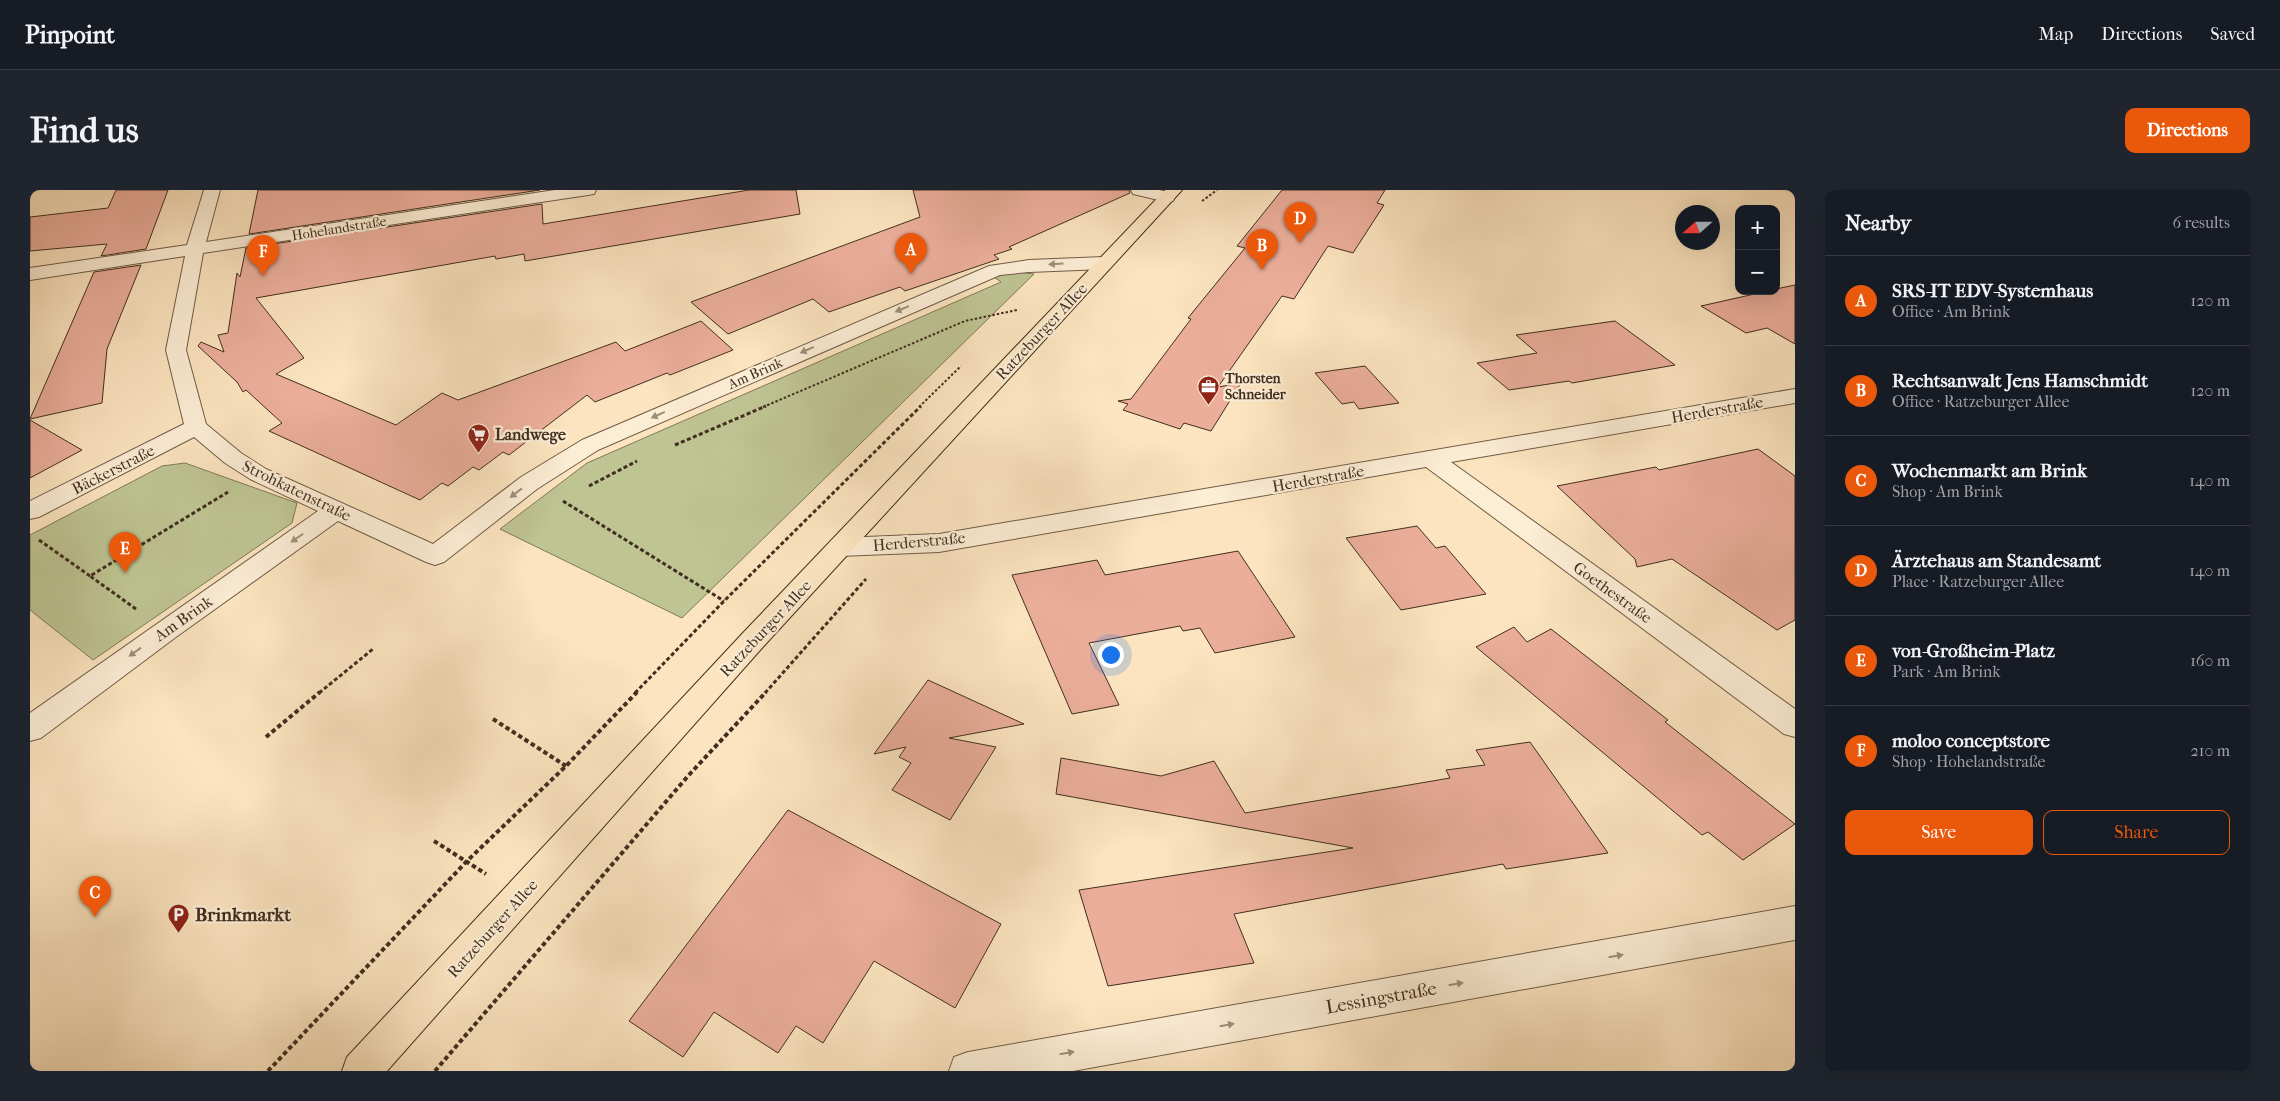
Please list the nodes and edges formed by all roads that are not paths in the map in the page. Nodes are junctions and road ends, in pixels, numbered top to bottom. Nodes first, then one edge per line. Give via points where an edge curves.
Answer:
1 (212, 190) edge
2 (588, 190) edge
3 (1139, 190) edge
4 (1170, 194) edge
5 (195, 250) junction
6 (1104, 263) junction
7 (30, 274) edge
8 (1795, 396) edge
9 (196, 428) junction
10 (1431, 459) junction
11 (337, 510) junction
12 (30, 511) edge
13 (840, 547) junction
14 (435, 556) joint
15 (1795, 725) edge
16 (30, 728) edge
17 (1795, 923) edge
18 (361, 1071) edge
19 (968, 1071) edge

1 - 5 street
2 - 5 street, Hohelandstraße
3 - 4 street
4 - 6 main road, Ratzeburger Allee
5 - 7 street, Hohelandstraße
5 - 9 street via 176,350
6 - 13 main road, Ratzeburger Allee
6 -> 14 street, Am Brink via 996,270 608,437 529,483
8 - 10 street, Herderstraße
9 - 11 street, Strohkatenstraße via 258,474
9 - 12 street, Bäckerstraße
10 - 13 street, Herderstraße via 938,542
10 - 15 street, Goethestraße
11 - 14 street, Strohkatenstraße
11 -> 16 street, Am Brink
13 - 18 main road, Ratzeburger Allee
19 -> 17 street, Lessingstraße

